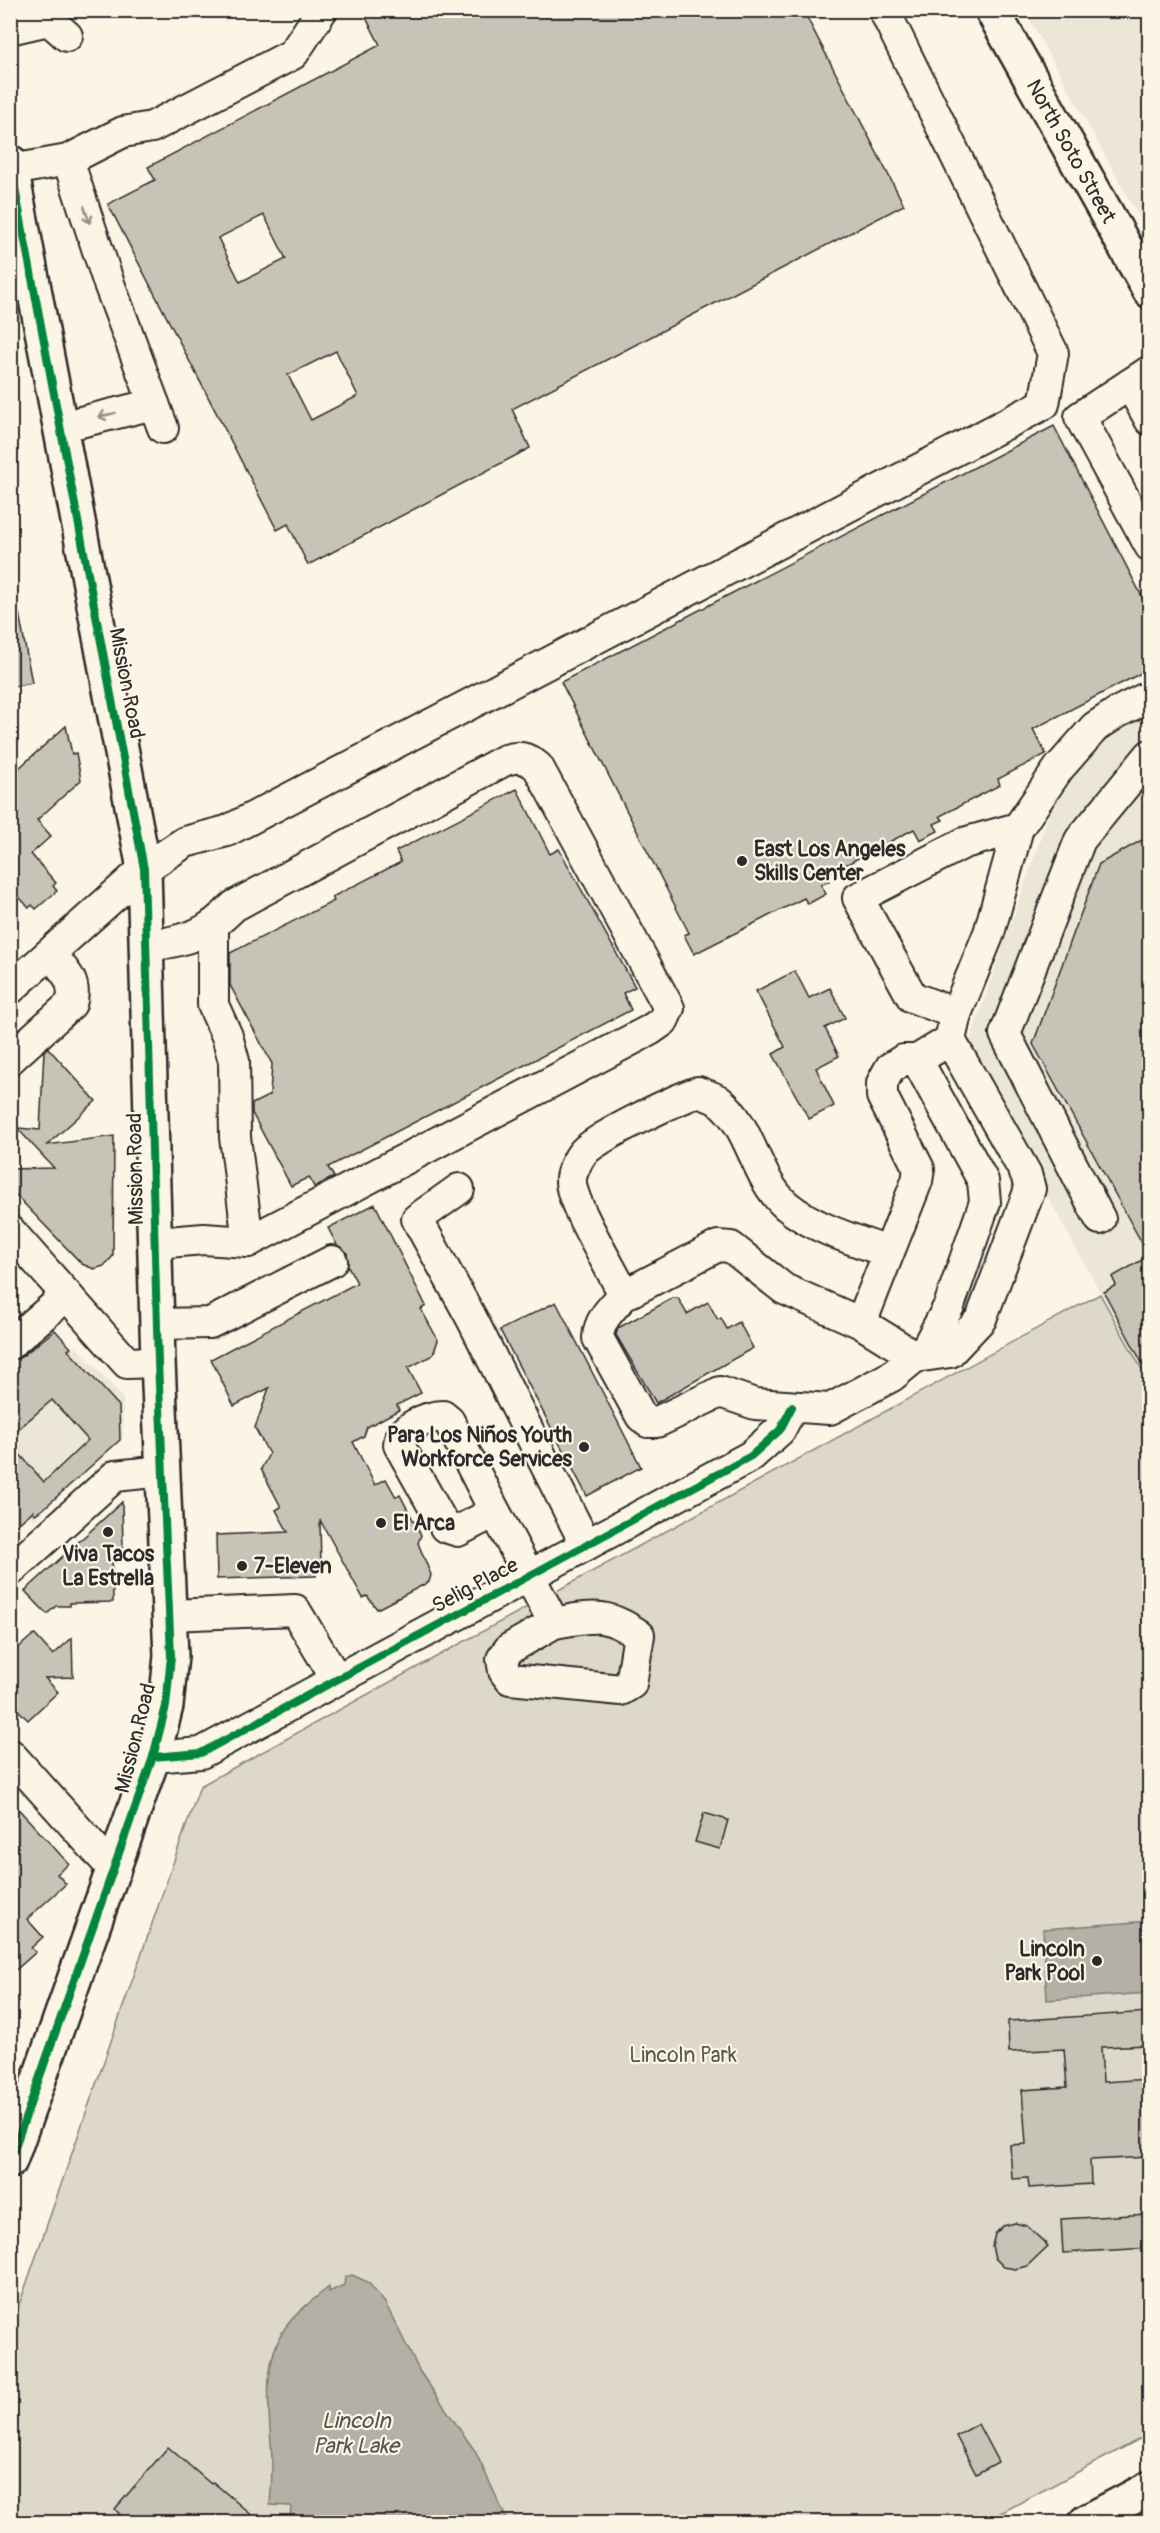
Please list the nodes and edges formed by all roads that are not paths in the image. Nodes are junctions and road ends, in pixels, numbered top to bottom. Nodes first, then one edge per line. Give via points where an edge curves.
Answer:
1 (322, 10) edge
2 (884, 10) edge
3 (992, 10) edge
4 (10, 29) edge
5 (67, 36) dead end
6 (68, 160) junction
7 (11, 166) edge
8 (1149, 291) edge
9 (1140, 378) edge
10 (1149, 420) edge
11 (60, 427) junction
12 (1149, 546) edge
13 (1149, 696) edge
14 (1149, 755) edge
15 (1018, 828) junction
16 (144, 869) junction
17 (213, 928) junction
18 (147, 947) junction
19 (50, 954) junction
20 (12, 986) edge
21 (953, 1027) junction
22 (10, 1059) edge
23 (917, 1060) junction
24 (459, 1189) dead end
25 (1100, 1218) dead end
26 (10, 1231) edge
27 (248, 1242) junction
28 (155, 1243) junction
29 (888, 1252) junction
30 (332, 1261) dead end
31 (624, 1294) junction
32 (67, 1295) junction
33 (861, 1323) junction
34 (157, 1324) junction
35 (10, 1344) edge
36 (916, 1357) junction
37 (158, 1362) junction
38 (792, 1407) junction
39 (163, 1471) junction
40 (492, 1506) dead end
41 (586, 1545) junction
42 (10, 1571) edge
43 (531, 1576) junction
44 (169, 1615) junction
45 (554, 1623) dead end
46 (337, 1680) junction
47 (10, 1754) edge
48 (153, 1757) junction
49 (115, 1871) junction
50 (10, 2161) edge
51 (1149, 2488) edge
52 (1086, 2523) edge

1 - 6 street via 293,54 152,127 123,132
2 - 16 street via 1053,353 1044,404 227,831 185,842
3 - 8 main road, North Soto Street
4 - 5 street via 49,20
6 - 7 street
6 -> 11 street via 159,416
7 - 11 main road, Mission Road
9 - 10 street
9 - 12 street via 1080,417
11 - 16 main road, Mission Road
13 - 15 street via 1095,727 1059,768
14 - 25 street via 1080,840 1005,1034
15 - 21 street via 989,933
15 - 21 street via 964,843 858,898 912,997
16 - 18 main road, Mission Road
16 - 19 street
17 - 18 street via 196,937
17 - 27 street via 213,1005 234,1061 235,1137
17 - 27 street via 234,906 505,760 519,757 538,767 669,1008 663,1022 650,1030
18 - 28 main road, Mission Road
19 - 20 street
19 - 22 street via 71,980 75,993 71,1004
21 - 23 street
21 - 36 street via 1026,1174 1030,1190 981,1319 950,1352
23 - 29 street via 903,1060 890,1068 882,1083 882,1096 919,1169
23 - 36 street via 983,1181 985,1202 949,1306 927,1347
24 - 41 street via 417,1219
26 - 32 street
27 - 28 street via 204,1239
28 - 34 main road, Mission Road
29 - 31 street via 811,1222 786,1205 732,1116 719,1100 698,1092 610,1134 582,1152 570,1178 574,1197
29 - 33 street
30 - 34 street via 210,1323
31 - 33 street via 718,1246 732,1247 784,1289
31 - 38 street via 604,1316 598,1338 648,1422 657,1422 720,1392 755,1404
32 - 35 street
32 - 37 street via 127,1364
33 - 36 street
34 - 37 main road, Mission Road
36 - 38 street via 892,1376 830,1409
37 - 39 main road, Mission Road
38 - 41 street, Selig Place via 780,1430 751,1456
39 - 42 street via 115,1476
39 - 44 main road, Mission Road
40 - 43 street
41 - 43 street, Selig Place
43 - 45 street
43 - 46 street, Selig Place
44 - 46 street via 295,1610
44 - 48 main road, Mission Road via 171,1656 166,1706
46 - 48 street, Selig Place via 201,1753
47 - 49 street
48 - 49 main road, Mission Road
49 - 50 main road, Mission Road
51 - 52 main road

